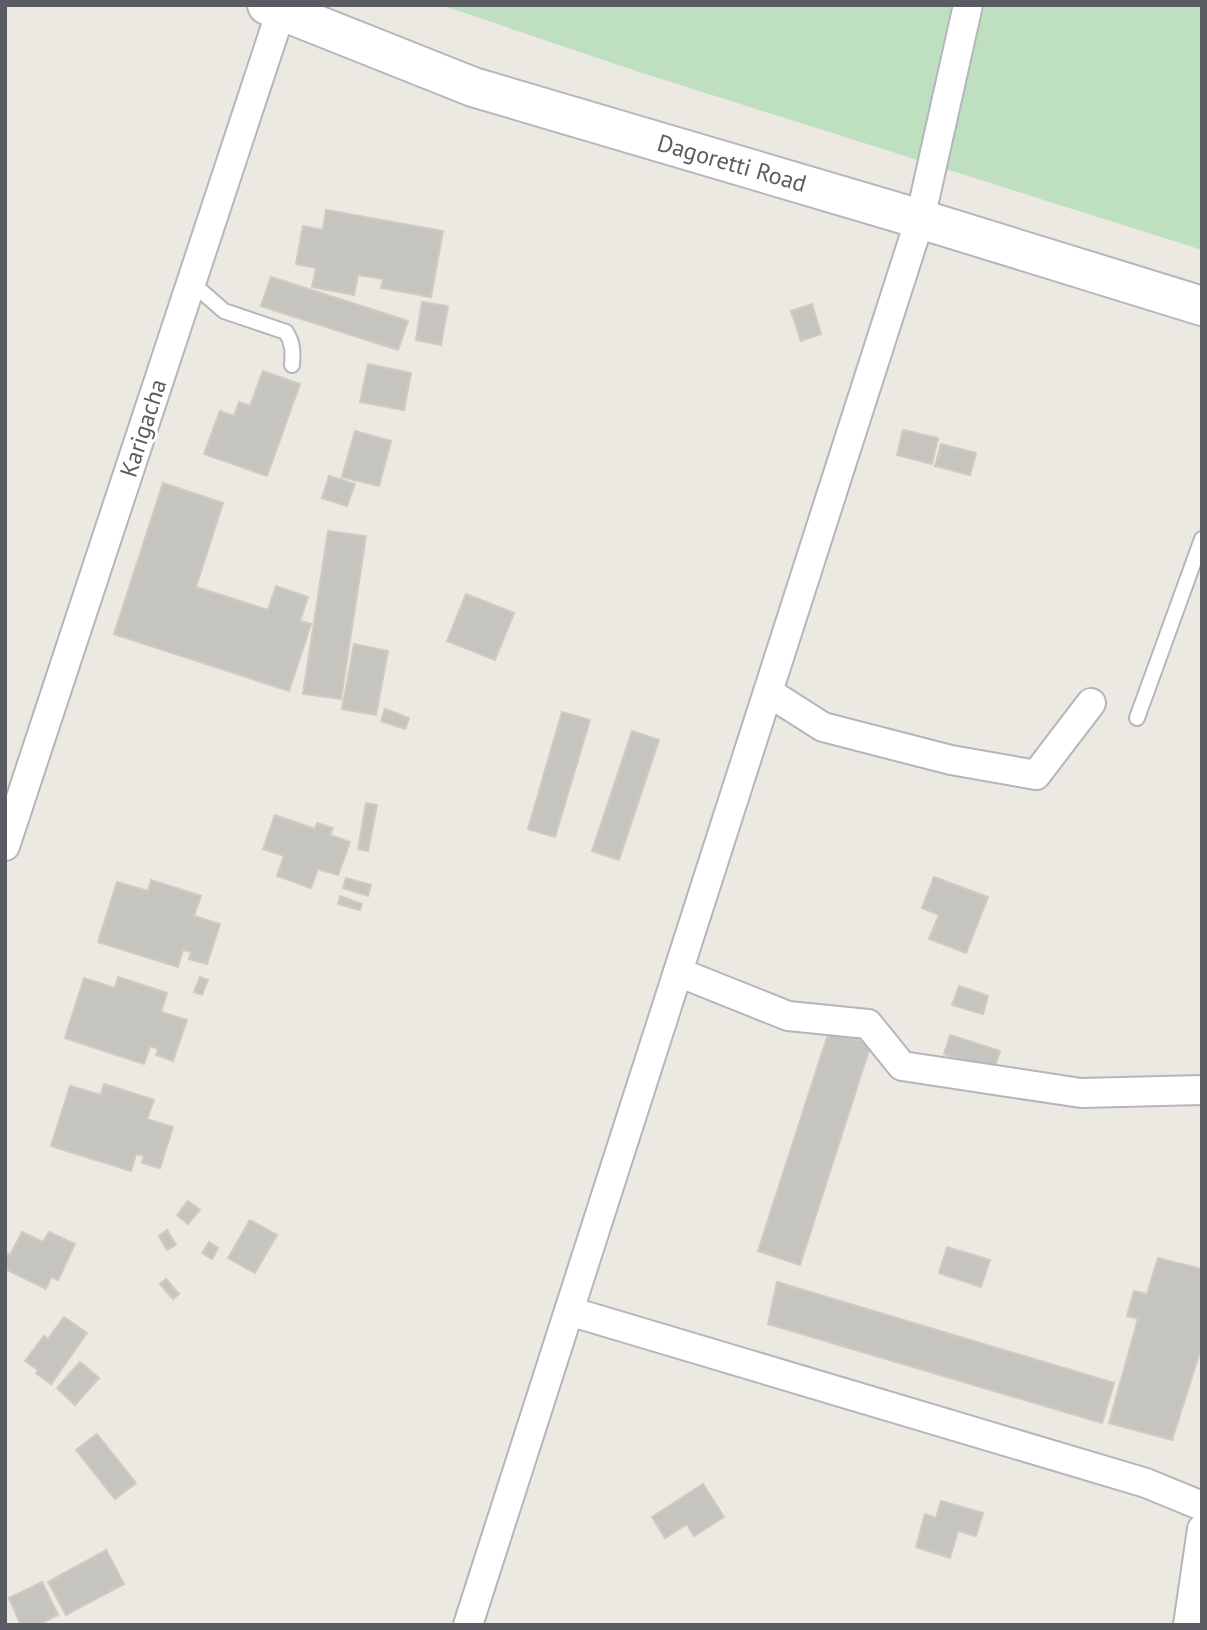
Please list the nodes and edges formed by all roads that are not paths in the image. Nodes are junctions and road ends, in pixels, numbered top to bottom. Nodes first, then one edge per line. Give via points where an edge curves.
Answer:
1 (968, 5) edge
2 (274, 8) edge
3 (920, 219) junction
4 (191, 282) junction
5 (1202, 306) edge
6 (292, 365) dead end
7 (1202, 539) edge
8 (768, 692) junction
9 (1091, 703) dead end
10 (1137, 718) dead end
11 (5, 846) edge
12 (678, 972) junction
13 (1202, 1090) edge
14 (569, 1311) junction
15 (1195, 1495) edge
16 (1202, 1529) edge
17 (468, 1625) edge
18 (1188, 1625) edge

1 - 3 street
2 - 3 main road, Dagoretti Road via 472,87
2 - 4 street, Karigacha
3 - 5 main road, Dagoretti Road
3 - 8 street
4 - 6 lane via 224,312 286,332 293,350
4 - 11 street, Karigacha
7 - 10 lane
8 - 9 street via 823,727 951,760 1035,775
8 - 12 street
12 - 13 street via 788,1016 868,1024 902,1066 1081,1094
12 - 14 street
14 - 15 street
14 - 17 street
16 - 18 street

